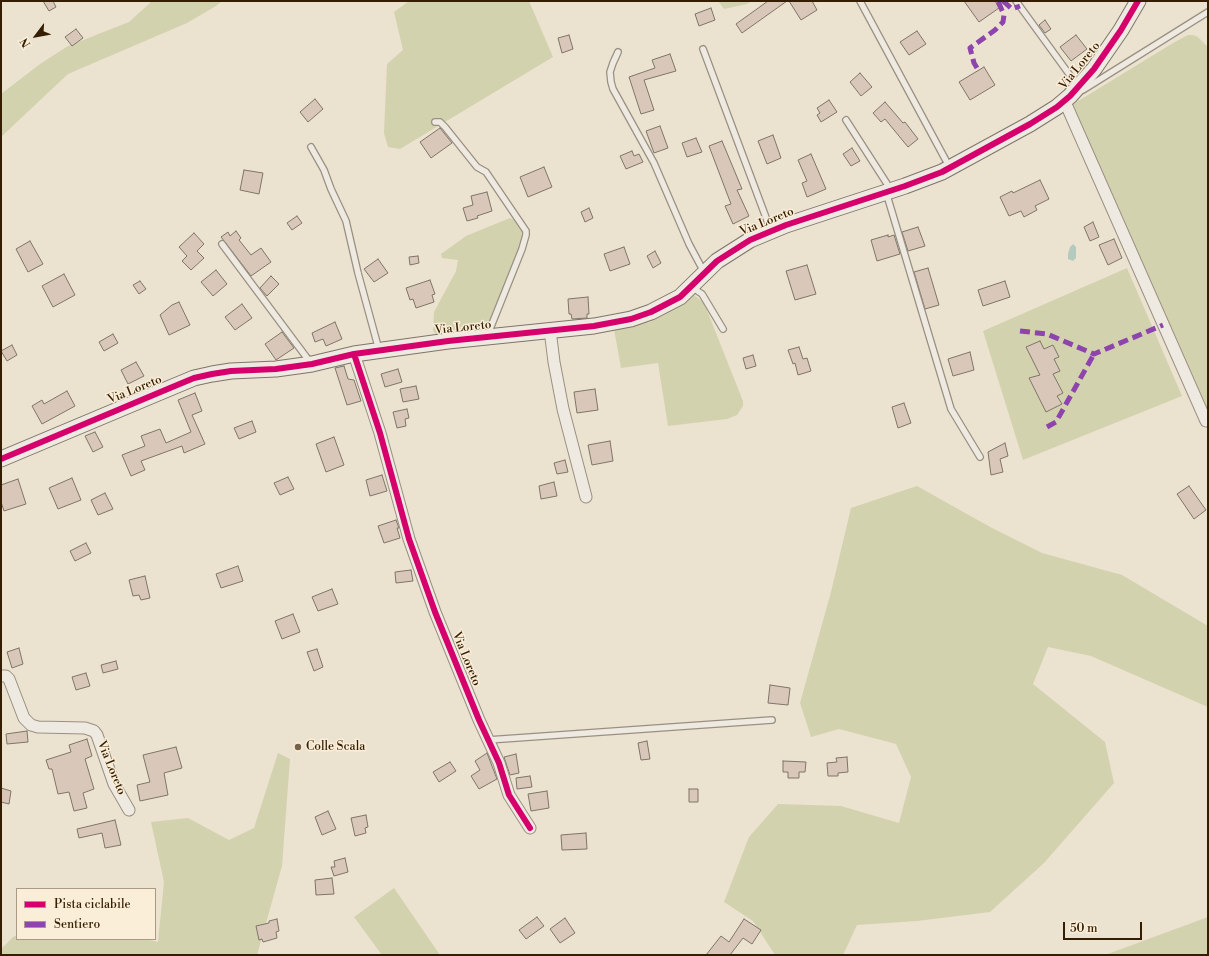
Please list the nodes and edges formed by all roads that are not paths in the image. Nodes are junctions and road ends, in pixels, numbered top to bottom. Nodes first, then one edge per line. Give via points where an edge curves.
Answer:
1 (860, 1) edge
2 (1016, 1) edge
3 (1138, 1) edge
4 (1208, 12) edge
5 (703, 49) dead end
6 (618, 52) dead end
7 (1079, 87) junction
8 (1065, 102) junction
9 (846, 120) dead end
10 (435, 122) dead end
11 (312, 147) dead end
12 (950, 168) junction
13 (889, 191) junction
14 (771, 231) junction
15 (222, 244) dead end
16 (704, 273) junction
17 (687, 292) junction
18 (723, 329) dead end
19 (550, 330) junction
20 (488, 337) junction
21 (379, 350) junction
22 (354, 354) junction
23 (312, 364) junction
24 (1206, 421) dead end
25 (980, 457) dead end
26 (1, 459) edge
27 (586, 497) dead end
28 (1, 676) edge
29 (772, 720) dead end
30 (488, 740) junction
31 (129, 810) dead end
32 (530, 828) dead end

1 - 12 lane
2 - 7 lane, Via Loreto
3 - 7 street, Via Loreto via 1109,48
4 - 8 lane
5 - 14 lane
6 - 16 lane via 610,72 613,89 654,163
7 - 8 street, Via Loreto
8 - 12 street, Via Loreto
8 - 24 street, Via Loreto
9 - 13 lane
10 - 20 lane via 440,122 477,167 486,172 526,231 524,245
11 - 21 lane via 346,221
12 - 13 street, Via Loreto
13 - 14 street, Via Loreto
13 - 25 lane via 951,409
14 - 16 street, Via Loreto via 741,244 717,260
15 - 23 lane
16 - 17 street, Via Loreto
17 - 18 lane via 699,291
17 - 19 street, Via Loreto via 638,317 594,326
19 - 20 street, Via Loreto
19 - 27 street via 563,409
20 - 21 street, Via Loreto
21 - 22 street, Via Loreto
22 - 23 street, Via Loreto
22 - 30 street, Via Loreto via 380,433 416,559 446,640
23 - 26 street, Via Loreto via 221,372 194,378
28 - 31 street, Via Loreto via 9,679 24,718 31,725 85,728 97,734 114,784
29 - 30 lane
30 - 32 street, Via Loreto via 501,768 509,795

